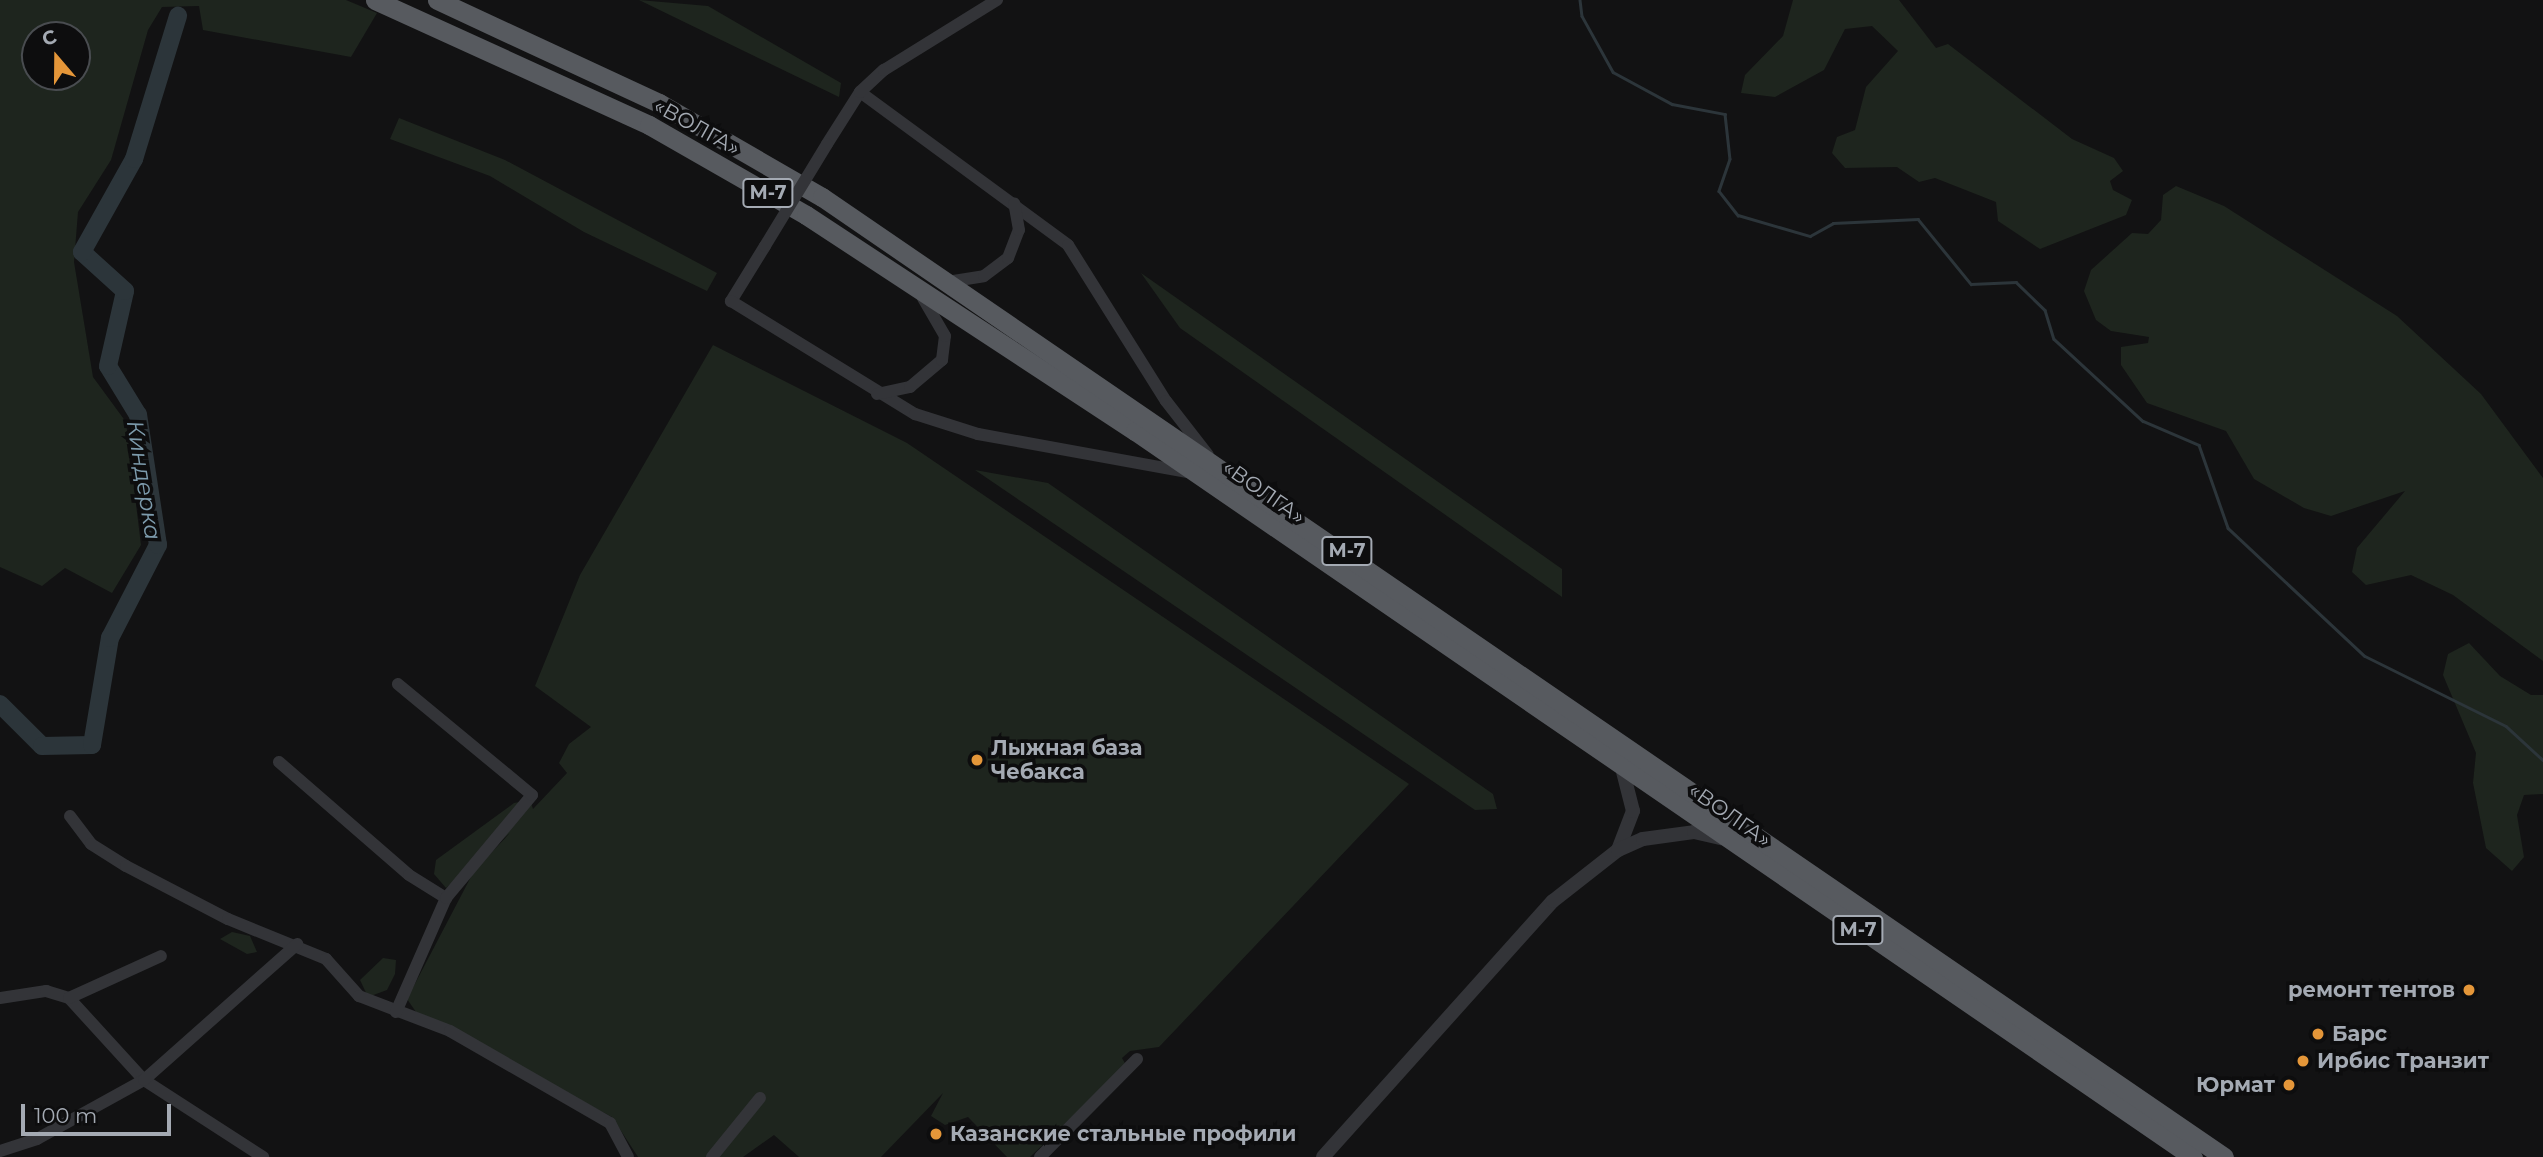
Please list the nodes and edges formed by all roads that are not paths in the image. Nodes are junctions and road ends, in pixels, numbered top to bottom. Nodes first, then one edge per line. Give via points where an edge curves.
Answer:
1 (375, 0) edge
2 (437, 0) edge
3 (997, 0) edge
4 (860, 92) junction
5 (1014, 203) junction
6 (947, 282) junction
7 (919, 292) junction
8 (877, 394) junction
9 (1205, 467) junction
10 (398, 684) dead end
11 (279, 762) dead end
12 (1622, 768) junction
13 (71, 816) dead end
14 (1721, 838) junction
15 (1618, 850) junction
16 (446, 898) junction
17 (298, 944) junction
18 (161, 956) dead end
19 (0, 998) edge
20 (69, 998) junction
21 (396, 1012) junction
22 (1137, 1059) dead end
23 (144, 1080) junction
24 (760, 1098) dead end
25 (0, 1151) edge
26 (263, 1157) edge
27 (628, 1157) edge
28 (712, 1157) edge
29 (1040, 1157) edge
30 (1323, 1157) edge
31 (2193, 1157) edge
32 (2224, 1157) edge

1 - 7 highway, «ВОЛГА» / М-7 via 649,125 806,215
2 - 6 highway, «ВОЛГА» / М-7 via 659,103 822,197
3 - 4 street
4 - 5 street
4 - 8 street, bridge via 731,301
5 - 6 street via 1019,230 1008,258 984,275
5 - 9 street via 1068,245
6 - 9 highway, «ВОЛГА» / М-7
7 - 8 street via 940,320 942,360 910,387
7 - 9 highway, «ВОЛГА» / М-7
8 - 9 street via 978,435
9 - 12 highway, «ВОЛГА» / М-7
9 - 32 highway, «ВОЛГА» / М-7
10 - 16 street via 532,795
11 - 16 street via 409,875
12 - 14 highway, «ВОЛГА» / М-7
12 - 15 street via 1633,811
13 - 17 street via 92,844 126,866 228,919
14 - 15 street via 1665,833
14 - 31 highway, «ВОЛГА» / М-7
15 - 30 street via 1534,918
16 - 21 street
17 - 21 street via 326,959 359,996
17 - 23 street
18 - 20 street
19 - 20 street via 47,992
20 - 23 street
21 - 27 street via 450,1031 610,1123
22 - 29 street
23 - 25 street via 37,1139
23 - 26 street
24 - 28 street

